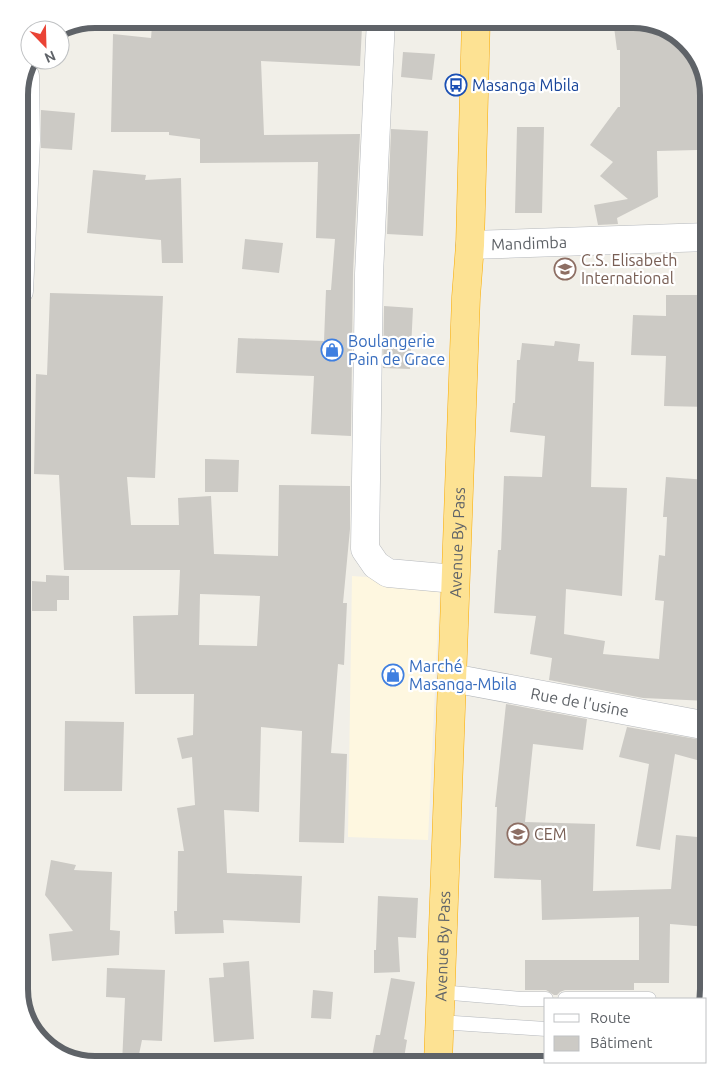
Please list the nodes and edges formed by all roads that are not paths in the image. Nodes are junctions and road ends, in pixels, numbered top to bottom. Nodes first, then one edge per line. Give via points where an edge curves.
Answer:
1 (381, 28) edge
2 (476, 28) edge
3 (700, 237) edge
4 (470, 245) junction
5 (455, 579) junction
6 (452, 678) junction
7 (700, 724) edge
8 (440, 992) junction
9 (544, 999) edge
10 (439, 1022) junction
11 (544, 1029) edge
12 (438, 1056) edge

1 - 5 street via 369,274 365,549 376,565 388,573
2 - 4 highway, Avenue By Pass
3 - 4 street, Mandimba
4 - 5 highway, Avenue By Pass
5 - 6 highway, Avenue By Pass
6 - 7 street, Rue de l'usine
6 - 8 highway, Avenue By Pass
8 - 9 lane
8 - 10 highway, Avenue By Pass
10 - 11 lane
10 - 12 highway, Avenue By Pass

